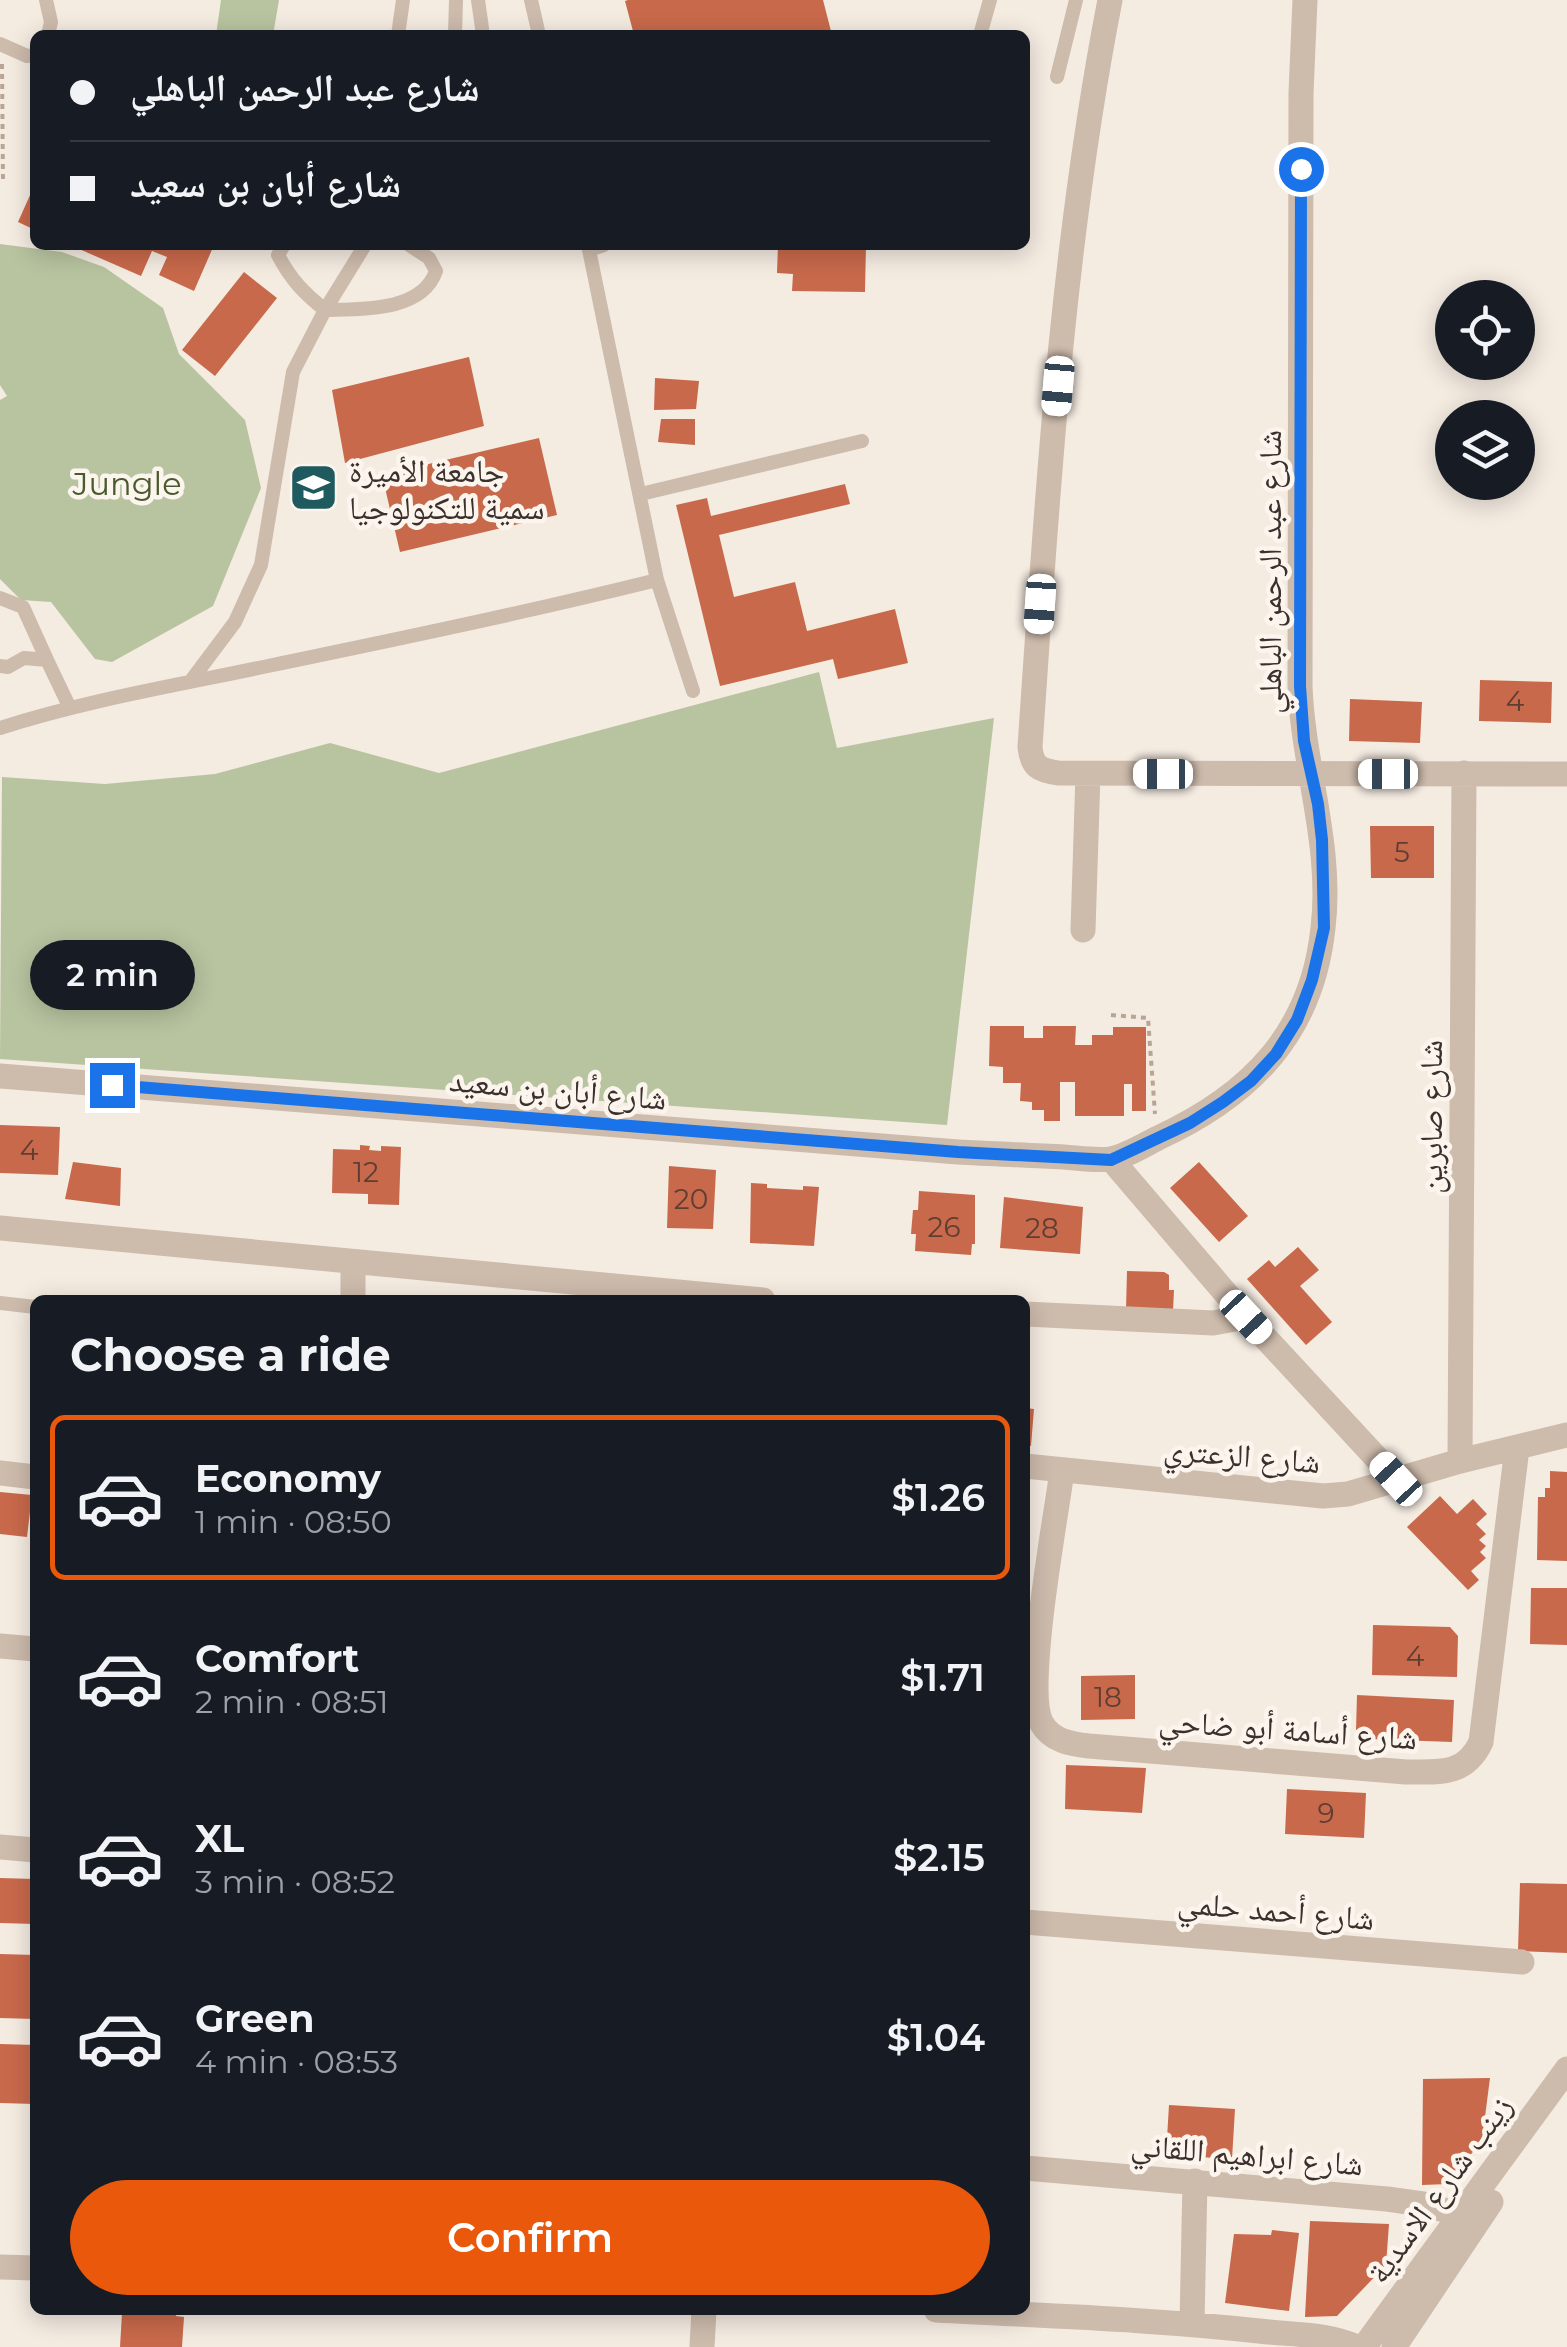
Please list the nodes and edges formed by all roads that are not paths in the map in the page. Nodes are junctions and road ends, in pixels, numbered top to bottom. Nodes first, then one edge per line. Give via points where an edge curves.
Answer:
1 (46, 0) edge
2 (403, 0) edge
3 (456, 0) edge
4 (478, 0) edge
5 (531, 0) edge
6 (990, 0) edge
7 (1076, 0) edge
8 (1110, 0) edge
9 (1305, 0) edge
10 (49, 30) edge
11 (399, 30) edge
12 (455, 30) edge
13 (482, 30) edge
14 (538, 30) edge
15 (981, 30) edge
16 (0, 44) edge
17 (30, 55) edge
18 (1056, 77) dead end
19 (281, 250) edge
20 (362, 250) edge
21 (417, 250) edge
22 (595, 250) edge
23 (325, 310) junction
24 (862, 441) dead end
25 (640, 494) junction
26 (657, 580) junction
27 (0, 598) edge
28 (46, 660) junction
29 (0, 666) edge
30 (190, 682) junction
31 (693, 690) dead end
32 (69, 706) junction
33 (0, 728) edge
34 (1464, 773) junction
35 (1088, 774) junction
36 (1312, 774) junction
37 (1567, 774) edge
38 (1082, 930) dead end
39 (0, 1076) edge
40 (1111, 1160) junction
41 (0, 1228) edge
42 (353, 1264) junction
43 (353, 1295) edge
44 (706, 1295) edge
45 (0, 1303) edge
46 (30, 1306) edge
47 (1030, 1314) edge
48 (1246, 1317) junction
49 (1567, 1435) edge
50 (1517, 1448) junction
51 (1460, 1461) junction
52 (1030, 1467) edge
53 (1062, 1471) junction
54 (0, 1473) edge
55 (30, 1476) edge
56 (1396, 1479) junction
57 (0, 1847) edge
58 (30, 1850) edge
59 (1030, 1922) edge
60 (1522, 1962) dead end
61 (1567, 2070) edge
62 (1567, 2092) edge
63 (1030, 2168) edge
64 (1194, 2181) junction
65 (1462, 2215) junction
66 (0, 2266) edge
67 (30, 2268) edge
68 (704, 2315) edge
69 (1027, 2315) edge
70 (1192, 2324) junction
71 (1306, 2342) edge
72 (702, 2347) edge
73 (1361, 2347) edge
74 (1394, 2347) edge

1 - 10 lane
2 - 11 lane
3 - 12 lane
4 - 13 lane
5 - 14 lane
6 - 15 lane
7 - 18 lane
8 - 35 street via 1072,238 1030,747 1038,769
9 - 36 street, شارع عبد الرحمن الباهلي via 1300,686
16 - 17 lane
19 - 23 lane via 278,256 297,288
20 - 23 lane
21 - 23 lane via 436,271 431,285 415,296 375,308
22 - 25 lane
23 - 30 lane via 293,372 261,566 235,622
24 - 25 lane
25 - 26 lane
26 - 30 lane
26 - 31 lane
27 - 28 lane via 23,607
28 - 29 lane
28 - 32 lane
30 - 32 lane
32 - 33 lane
34 - 36 street
34 - 37 street
34 - 51 street, شارع صابرين
35 - 36 street
35 - 38 street
36 - 40 street, شارع عبد الرحمن الباهلي via 1324,928 1297,1020 1251,1081 1190,1123
39 - 40 street, شارع أبان بن سعيد
40 - 48 street
41 - 42 street
42 - 43 street
42 - 44 street
45 - 46 lane
47 - 48 street via 1213,1323
48 - 56 street
49 - 50 street, شارع الزعتري
50 - 51 street, شارع الزعتري
50 - 53 street, شارع أسامة أبو ضاحي via 1480,1742 1453,1772 1089,1746 1050,1734 1038,1714 1035,1675
51 - 56 street, شارع الزعتري
52 - 53 street, شارع الزعتري
53 - 56 street, شارع الزعتري via 1323,1496
54 - 55 street
57 - 58 street
59 - 60 street, شارع أحمد حلمي
61 - 65 street, زينب شارع الاسدية
62 - 74 street, زينب شارع الاسدية
63 - 64 street, شارع ابراهيم اللقاني
64 - 65 street, شارع ابراهيم اللقاني via 1424,2204
64 - 70 street
65 - 73 street, زينب شارع الاسدية
66 - 67 street
68 - 72 street
69 - 70 street
70 - 71 street
71 - 73 street via 1324,2335

